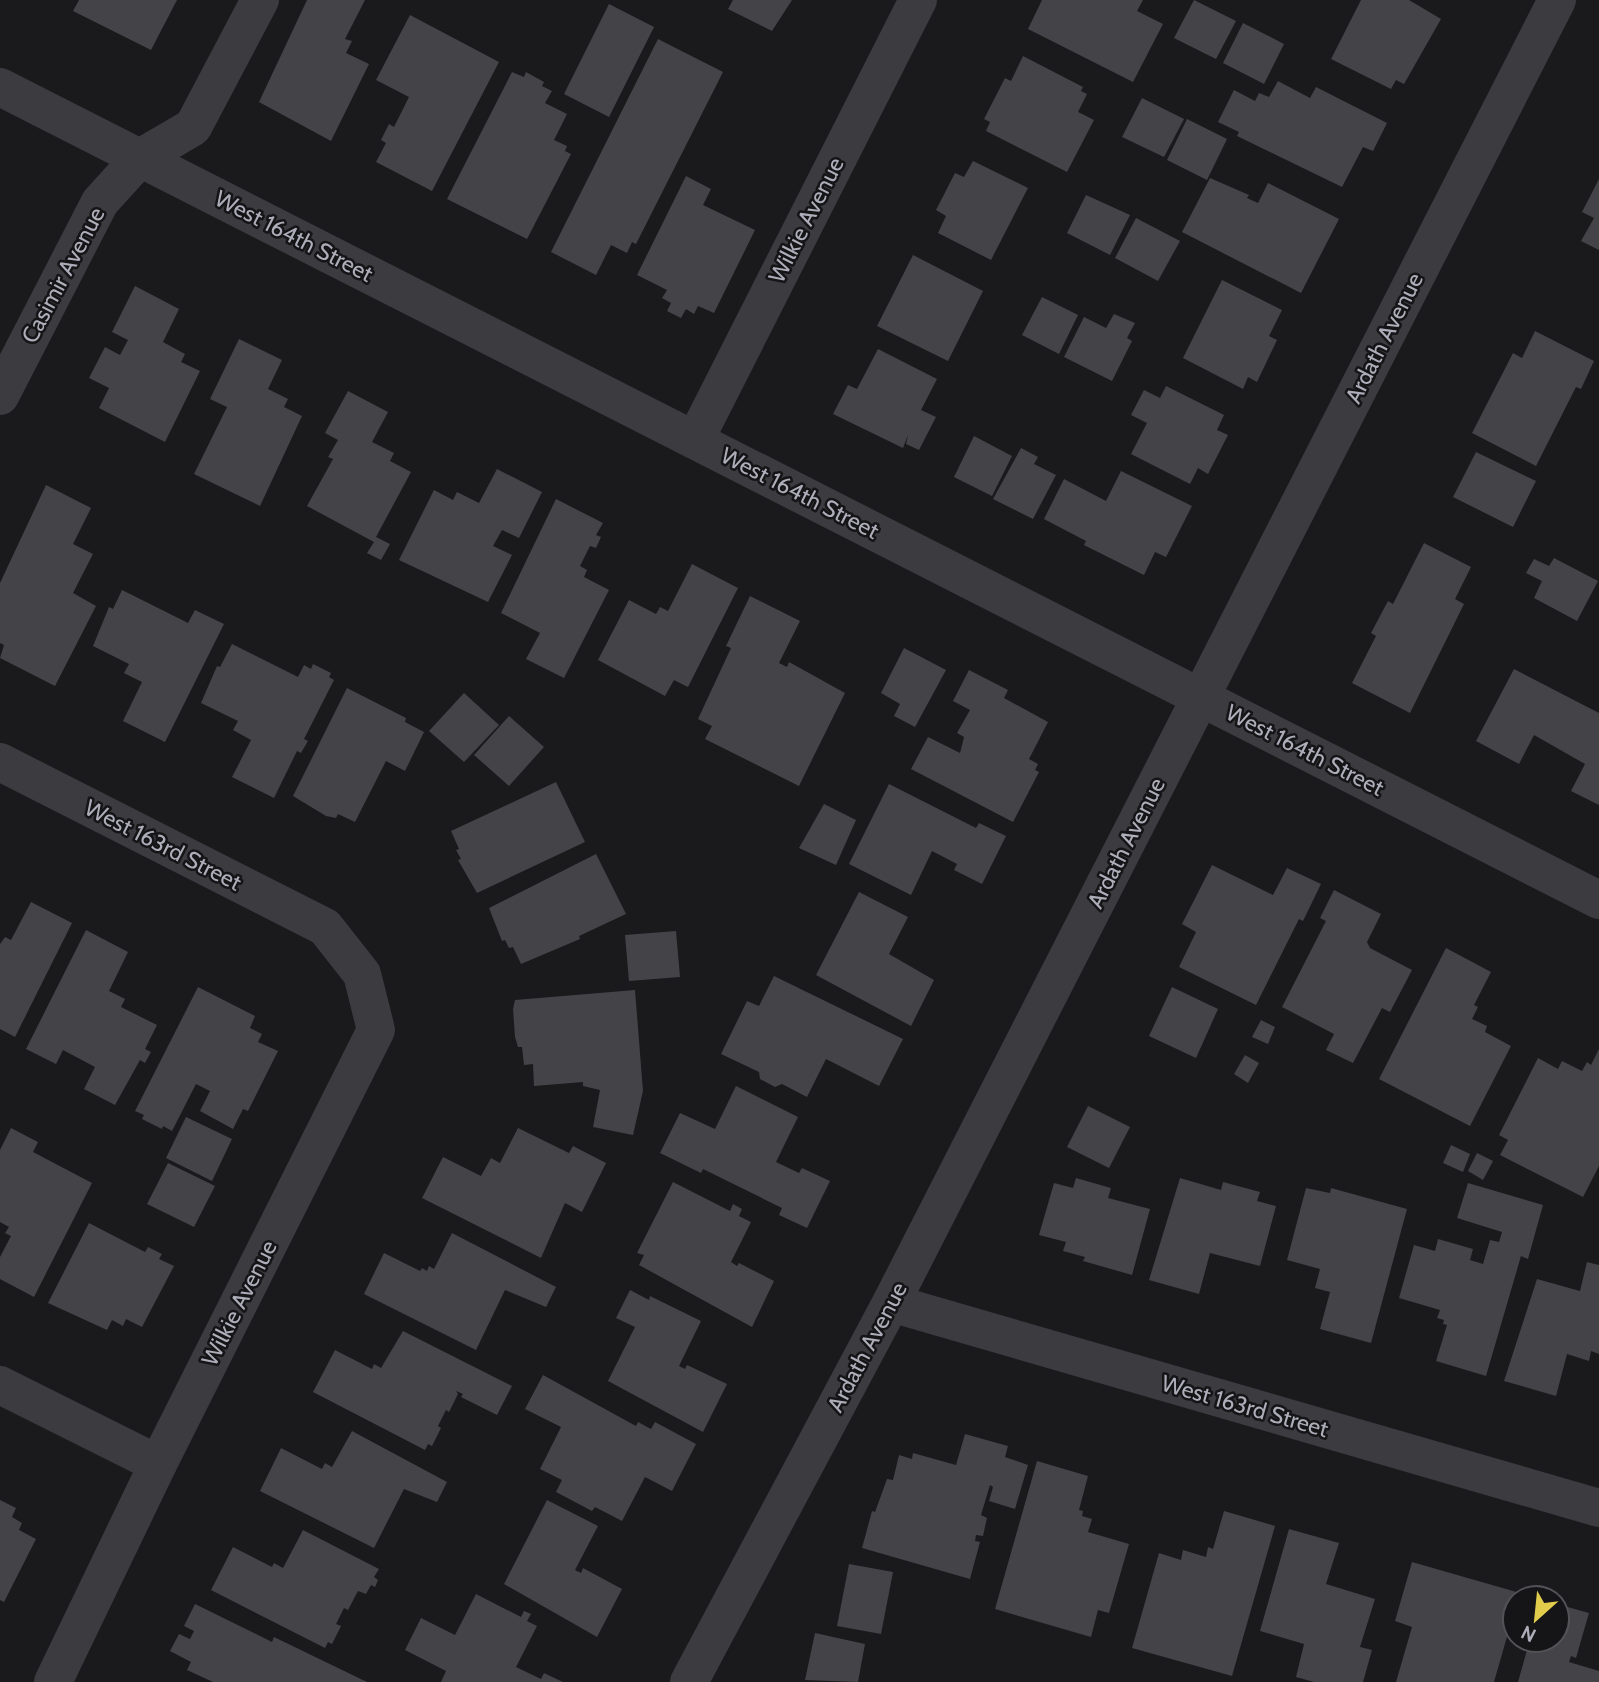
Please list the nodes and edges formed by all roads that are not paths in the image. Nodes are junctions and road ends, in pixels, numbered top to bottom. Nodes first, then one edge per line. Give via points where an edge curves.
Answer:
1 (260, 0) edge
2 (918, 0) edge
3 (1557, 0) edge
4 (0, 87) edge
5 (140, 158) junction
6 (0, 396) edge
7 (695, 440) junction
8 (1201, 698) junction
9 (0, 762) edge
10 (1599, 900) edge
11 (325, 927) joint
12 (891, 1303) junction
13 (0, 1385) edge
14 (158, 1464) junction
15 (1599, 1508) edge
16 (53, 1682) edge
17 (689, 1682) edge

1 - 5 street, Casimir Avenue via 193,127
2 - 7 street, Wilkie Avenue
3 - 8 street, Ardath Avenue
4 - 5 street, West 164th Street
5 - 6 street, Casimir Avenue via 100,202
5 - 7 street, West 164th Street
7 - 8 street, West 164th Street
8 - 10 street, West 164th Street
8 - 12 street, Ardath Avenue
9 - 11 street, West 163rd Street
11 - 14 street, Wilkie Avenue via 362,974 376,1030
12 - 15 street, West 163rd Street
12 - 17 street, Ardath Avenue
13 - 14 street
14 - 16 street, Wilkie Avenue

